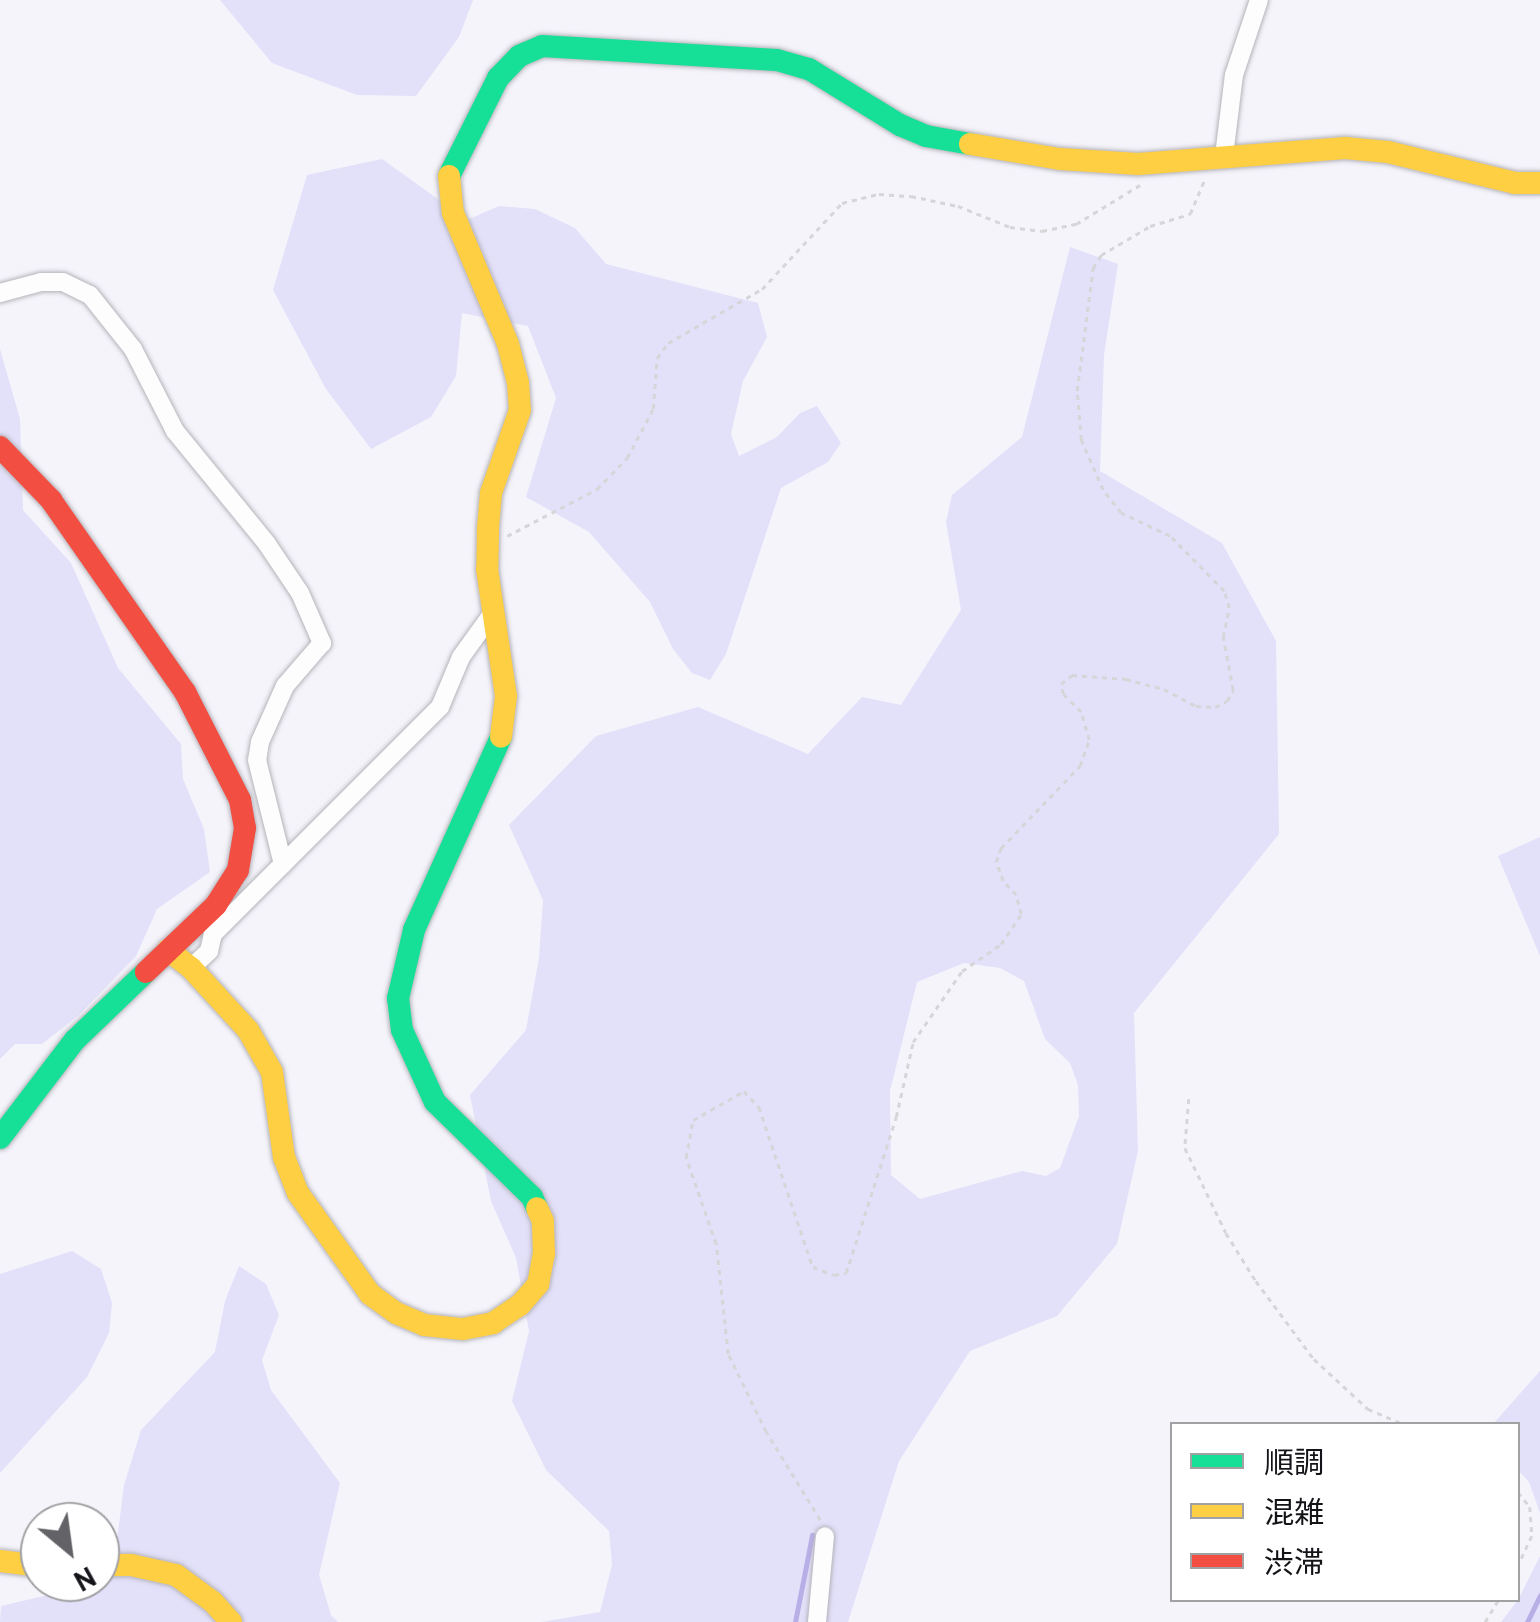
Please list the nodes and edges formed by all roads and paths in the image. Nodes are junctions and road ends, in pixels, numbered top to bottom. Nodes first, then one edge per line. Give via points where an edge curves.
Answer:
1 (1259, 0) edge
2 (1218, 159) junction
3 (1138, 164) junction
4 (1540, 183) edge
5 (0, 293) edge
6 (0, 448) edge
7 (506, 538) dead end
8 (492, 614) junction
9 (284, 864) junction
10 (168, 950) junction
11 (191, 968) junction
12 (1189, 1100) dead end
13 (0, 1138) edge
14 (1400, 1422) edge
15 (1520, 1494) edge
16 (825, 1536) joint
17 (1520, 1562) edge
18 (120, 1565) edge
19 (230, 1622) edge
20 (817, 1622) edge

1 - 2 street via 1234,75
2 - 3 street
2 - 4 street via 1344,148
2 - 16 path via 1190,214 1126,238 1093,268 1078,391 1081,440 1102,490 1121,512 1170,536 1224,591 1232,690 1227,701 1196,706 1126,678 1072,675 1061,684 1081,712 1089,740 1080,766 1001,848 996,862 1021,914 1002,944 962,971 913,1042 846,1273 813,1268 759,1107 744,1091 693,1120 686,1158 716,1244 728,1354
3 - 7 path via 1140,185 1076,224 1042,231 911,196 878,194 842,203 762,289 668,343 657,358 654,408 628,458 597,489
3 - 8 street via 1060,159 926,136 809,69 777,60 574,46 542,46 518,56 498,78 449,174 453,213 518,382 520,410 490,493
5 - 9 street via 64,282 90,295 133,349 175,431 300,594 322,643 285,686 256,760
6 - 10 street via 59,510 174,676 240,800 245,828 238,870 216,905
8 - 9 street via 461,658 440,706
8 - 11 street via 506,696 504,724 414,930 398,998 408,1046 435,1102 532,1197 543,1221 538,1284 520,1305 493,1323 463,1329 424,1324 370,1294 298,1193 284,1157 272,1072 248,1030
9 - 11 street via 214,934 209,951
10 - 11 street
10 - 13 street via 75,1040
12 - 14 path via 1185,1148 1256,1281 1314,1359 1368,1408
15 - 17 path via 1530,1507 1532,1536
16 - 20 street
18 - 19 street via 176,1575

